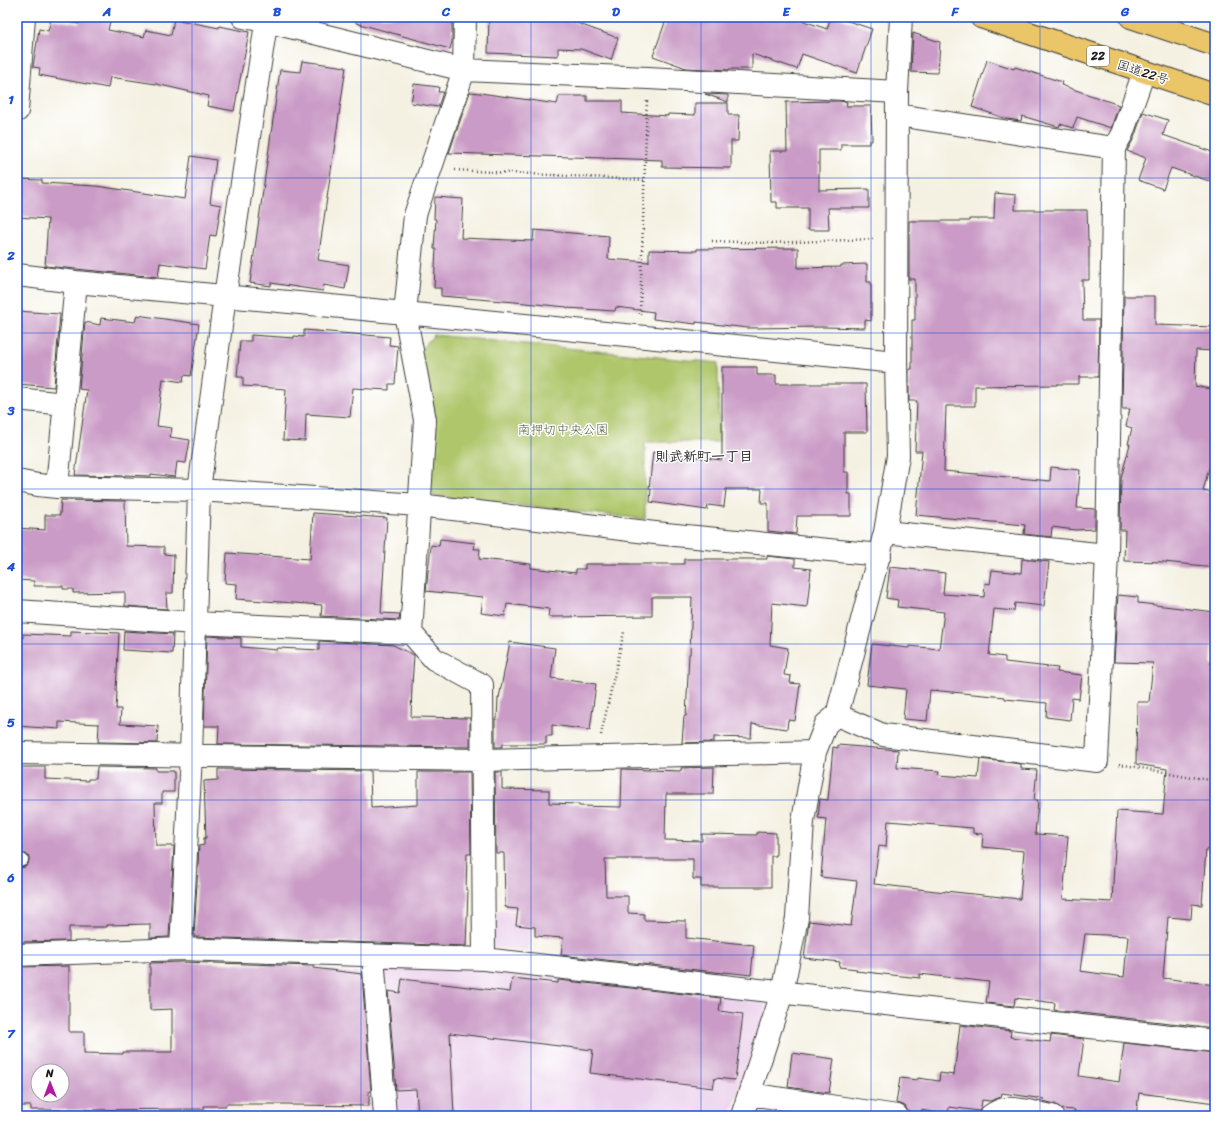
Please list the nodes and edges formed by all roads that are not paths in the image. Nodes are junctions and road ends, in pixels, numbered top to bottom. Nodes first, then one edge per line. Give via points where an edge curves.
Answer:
1 (24, 17) edge
2 (243, 17) edge
3 (465, 17) edge
4 (901, 17) edge
5 (981, 17) edge
6 (1131, 17) edge
7 (267, 19) edge
8 (1215, 45) edge
9 (464, 70) junction
10 (1144, 72) junction
11 (897, 92) junction
12 (1215, 95) edge
13 (17, 111) edge
14 (897, 115) junction
15 (1114, 148) junction
16 (17, 276) edge
17 (76, 282) junction
18 (225, 296) junction
19 (405, 313) junction
20 (896, 362) junction
21 (17, 399) edge
22 (65, 404) junction
23 (17, 481) edge
24 (57, 487) junction
25 (199, 490) junction
26 (419, 505) junction
27 (885, 532) junction
28 (1106, 555) junction
29 (880, 556) junction
30 (17, 611) edge
31 (195, 623) junction
32 (411, 633) junction
33 (837, 715) junction
34 (815, 752) junction
35 (17, 753) edge
36 (191, 755) junction
37 (482, 760) junction
38 (181, 949) junction
39 (17, 955) edge
40 (372, 955) junction
41 (484, 959) junction
42 (782, 993) junction
43 (1215, 1041) edge
44 (750, 1094) junction
45 (385, 1116) edge
46 (742, 1116) edge
47 (897, 1116) edge
48 (990, 1116) edge
49 (1052, 1116) edge

1 - 13 street
2 - 7 street
3 - 9 street
4 - 11 street
5 - 10 highway, 国道22号 / 22
6 - 8 highway
7 - 9 street
7 - 18 street
9 - 11 street
9 - 19 street via 415,215
10 - 12 highway, 国道22号 / 22
10 - 15 street via 1122,134
11 - 14 street
14 - 15 street
14 - 20 street
15 - 28 street
16 - 17 street
17 - 18 street
17 - 22 street
18 - 19 street
18 - 25 street
19 - 20 street
19 - 26 street via 425,420
20 - 27 street via 898,456
21 - 22 street
22 - 24 street
23 - 24 street
24 - 25 street
25 - 26 street
25 - 31 street
26 - 29 street
26 - 32 street
27 - 28 street
27 - 29 street
28 - 33 street via 1097,760 883,735
29 - 33 street
30 - 31 street
31 - 32 street
31 - 36 street
32 - 37 street via 434,659 482,685
33 - 34 street via 826,724
34 - 37 street
34 - 42 street via 803,821 797,918
35 - 36 street
36 - 37 street
36 - 38 street
37 - 41 street
38 - 39 street
38 - 40 street
40 - 41 street
40 - 45 street
41 - 42 street
42 - 43 street
42 - 44 street
44 - 46 street
44 - 47 street
48 - 49 street via 1005,1109

